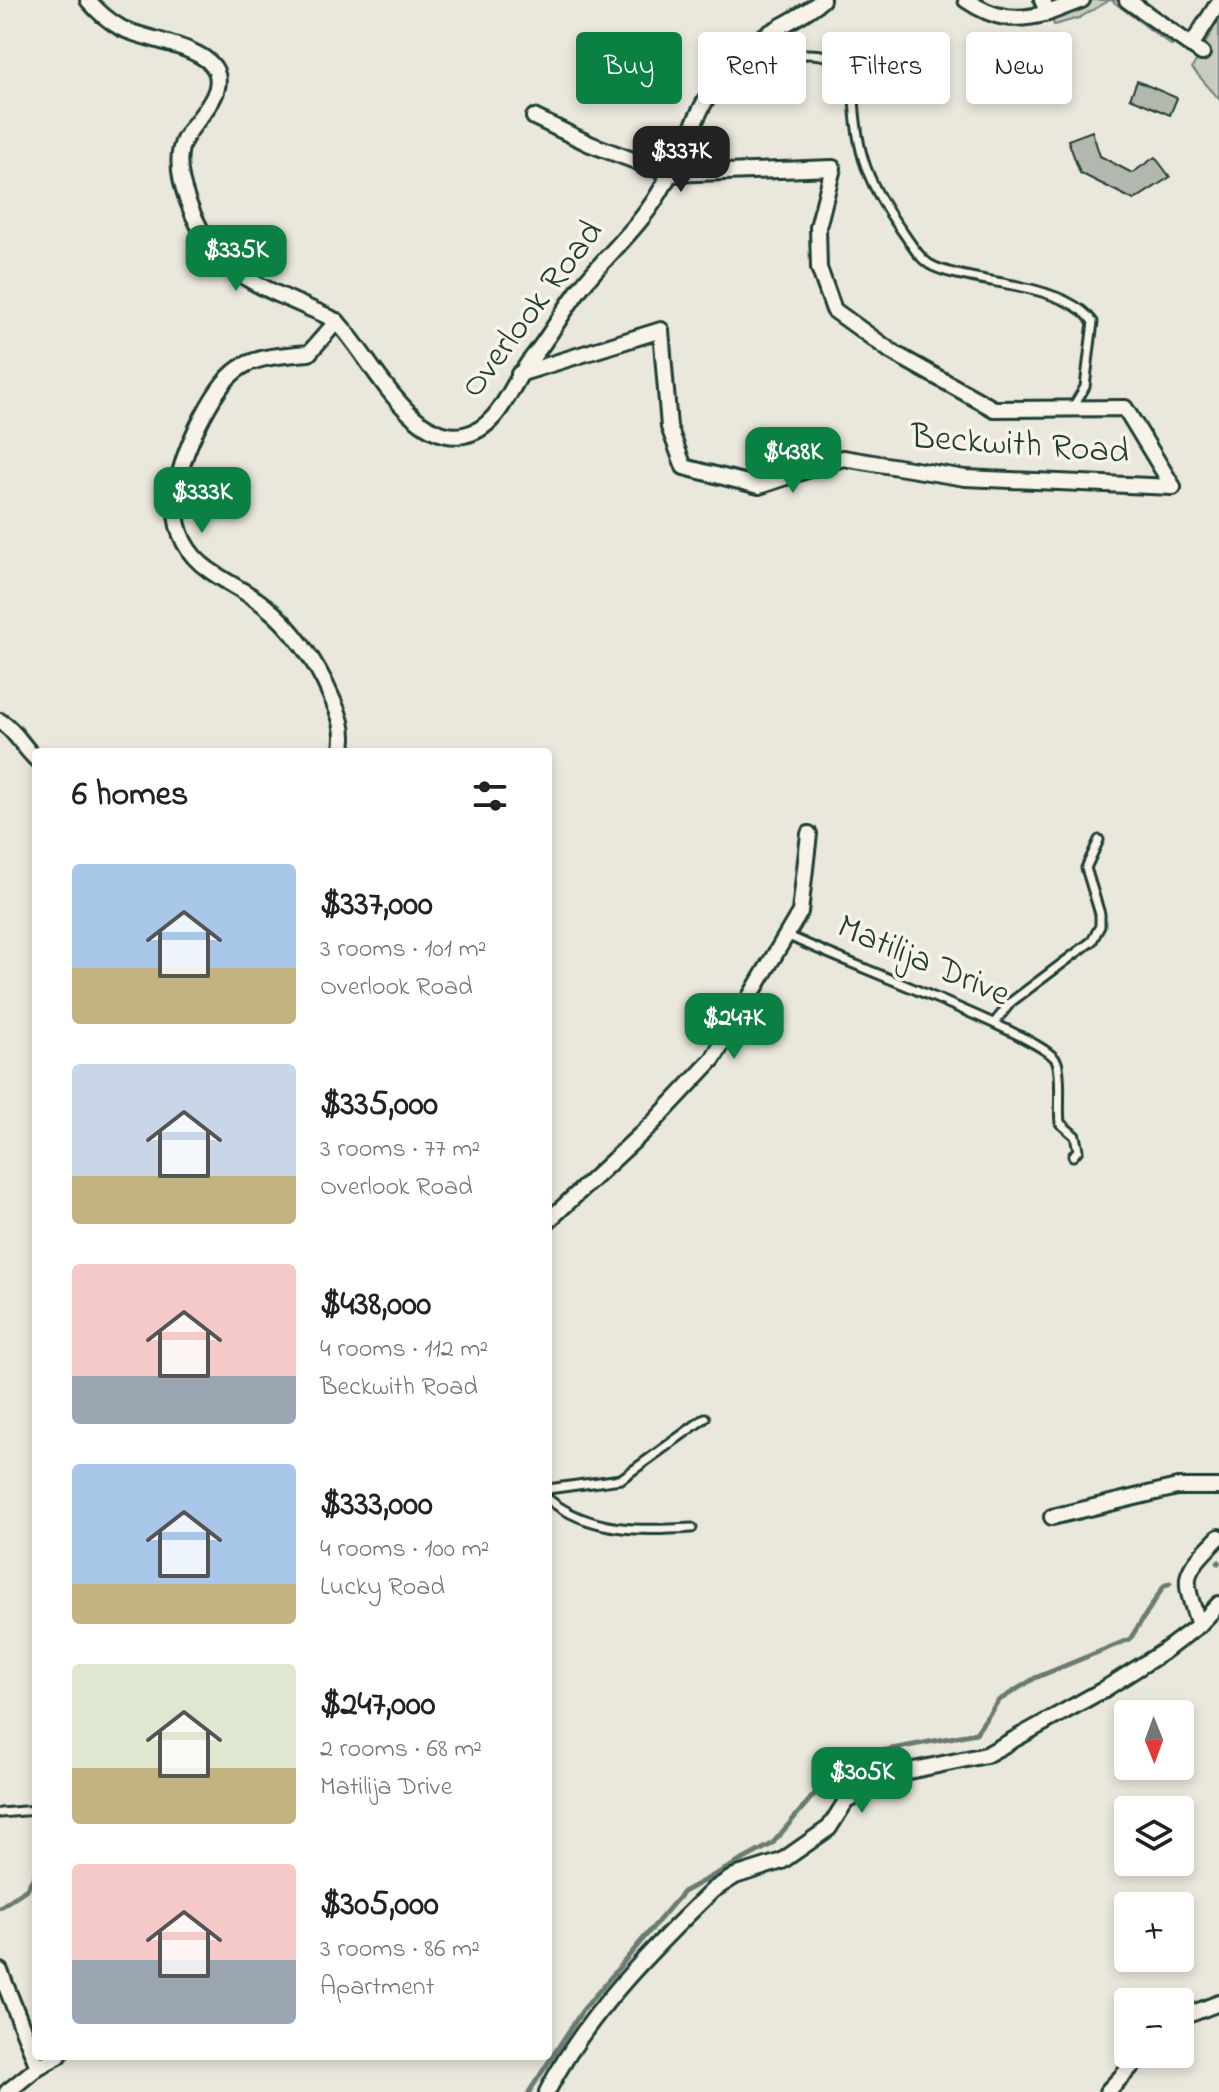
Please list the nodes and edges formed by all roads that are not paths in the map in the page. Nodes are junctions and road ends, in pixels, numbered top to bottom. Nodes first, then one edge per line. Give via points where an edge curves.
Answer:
1 (88, 0) edge
2 (822, 0) edge
3 (966, 0) edge
4 (1082, 0) edge
5 (1127, 0) edge
6 (1219, 2) edge
7 (1045, 7) edge
8 (770, 32) edge
9 (806, 54) edge
10 (702, 104) edge
11 (534, 117) dead end
12 (670, 174) junction
13 (337, 321) junction
14 (518, 374) junction
15 (1072, 409) junction
16 (0, 721) edge
17 (341, 748) edge
18 (32, 755) edge
19 (809, 834) dead end
20 (1099, 840) dead end
21 (787, 935) junction
22 (995, 1022) junction
23 (1073, 1156) dead end
24 (552, 1217) edge
25 (705, 1418) dead end
26 (1219, 1487) edge
27 (552, 1488) edge
28 (552, 1502) edge
29 (1052, 1517) dead end
30 (692, 1528) dead end
31 (1219, 1537) edge
32 (1219, 1604) edge
33 (1199, 1625) junction
34 (32, 1810) edge
35 (0, 1813) edge
36 (0, 1971) edge
37 (1219, 2003) edge
38 (1194, 2013) edge
39 (32, 2052) edge
40 (35, 2060) edge
41 (51, 2060) edge
42 (38, 2067) junction
43 (1130, 2068) edge
44 (7, 2092) edge
45 (547, 2092) edge
46 (1107, 2092) edge

1 - 13 street, Overlook Road via 123,29 199,55 215,69 215,94 183,143 182,190 215,252 234,270
2 - 8 street, Overlook Road
3 - 7 street via 1003,19 1025,19
4 - 7 street
5 - 6 street via 1196,49
9 - 15 lane via 833,56 853,78 860,152 868,176 877,197 930,265 1037,290 1077,308 1093,322 1085,387
10 - 12 street, Overlook Road
11 - 12 street
12 - 14 street, Overlook Road
12 - 15 street via 833,168 818,227 819,268 834,310 892,352 994,409
13 - 14 street, Overlook Road via 378,379 416,418 438,432 464,435 483,427 499,412
13 - 17 street via 309,353 261,357 221,382 193,434 175,484 174,511 187,551 266,606 296,637 342,721
14 - 15 street, Beckwith Road via 661,330 669,427 684,467 759,486 843,458 965,478 1173,487 1125,408
16 - 18 street
19 - 21 street, Matilija Drive via 800,912
20 - 22 lane via 1086,868 1100,914 1092,941 1011,1002
21 - 22 lane, Matilija Drive
21 - 24 street, Matilija Drive via 713,1059
22 - 23 lane, Matilija Drive via 1051,1052 1057,1061 1060,1123 1075,1136 1078,1150
25 - 27 lane via 621,1479
26 - 29 street via 1177,1487
28 - 30 lane via 569,1515 606,1527
31 - 33 street via 1190,1567 1186,1584
32 - 33 street
33 - 45 street via 1103,1690 986,1755 899,1773 846,1801 829,1828 782,1861 735,1876 713,1890 600,2010 571,2047
34 - 35 lane
36 - 39 street
37 - 38 street
40 - 42 street
41 - 42 street
42 - 44 street
43 - 46 street

